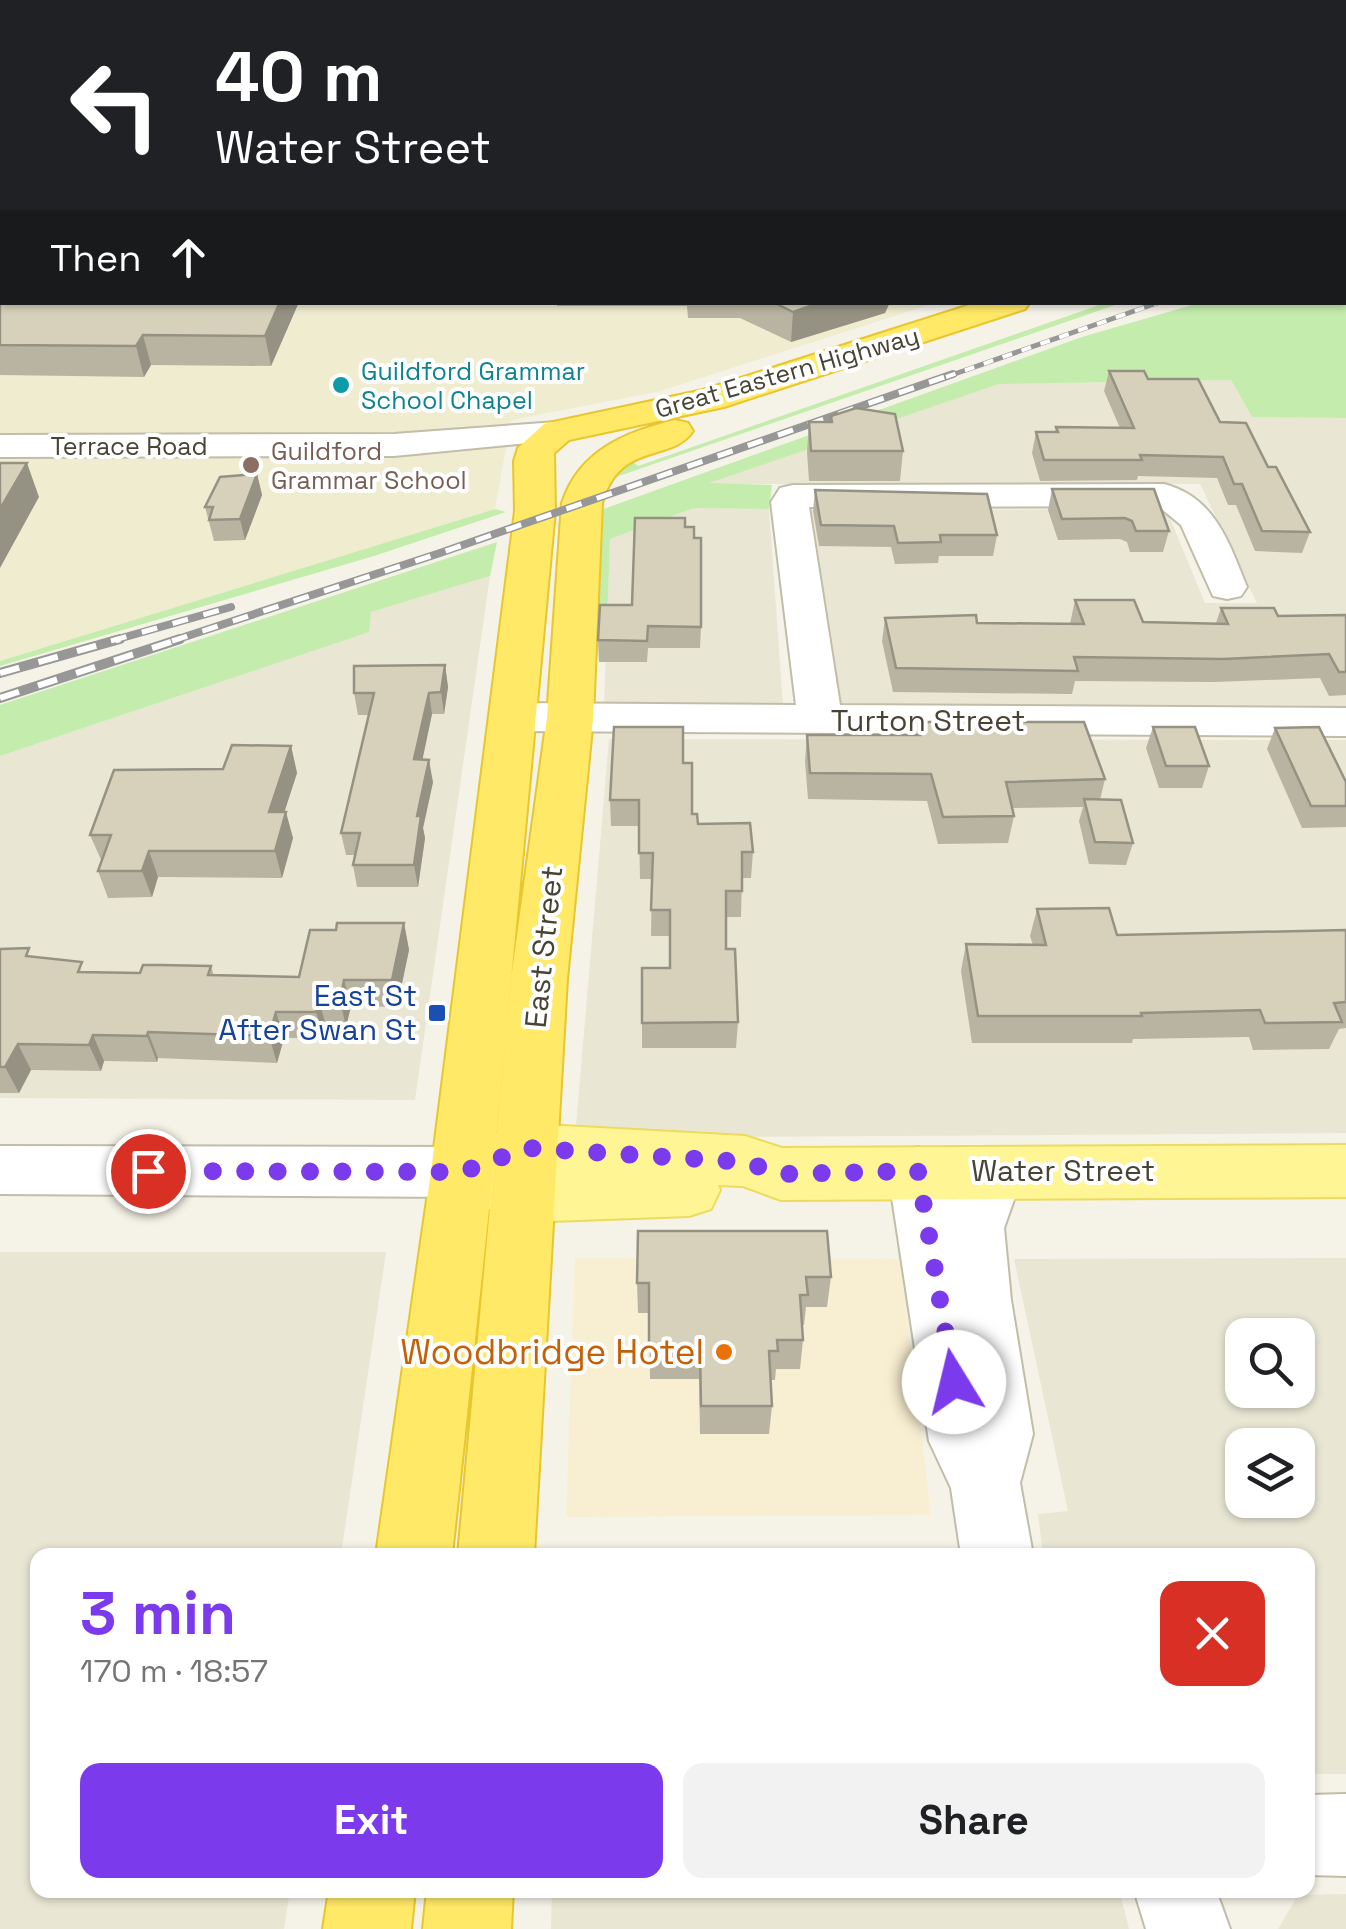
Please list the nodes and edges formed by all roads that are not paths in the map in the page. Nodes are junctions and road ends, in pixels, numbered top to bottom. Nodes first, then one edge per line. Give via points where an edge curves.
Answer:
1 (1026, 306) edge
2 (710, 418) junction
3 (547, 440) junction
4 (0, 446) edge
5 (0, 466) edge
6 (1228, 587) dead end
7 (511, 717) junction
8 (570, 718) junction
9 (820, 720) junction
10 (1346, 722) edge
11 (0, 1170) edge
12 (918, 1171) junction
13 (994, 1171) junction
14 (1346, 1171) edge
15 (462, 1172) junction
16 (525, 1172) junction
17 (986, 1483) junction
18 (415, 1548) edge
19 (497, 1548) edge
20 (995, 1548) edge
21 (1315, 1835) edge
22 (1346, 1835) edge
23 (371, 1898) edge
24 (469, 1898) edge
25 (1178, 1898) edge
26 (368, 1929) edge
27 (467, 1929) edge
28 (1188, 1929) edge

1 - 2 highway, Great Eastern Highway
1 - 3 highway, Great Eastern Highway
2 - 3 highway, Great Eastern Highway via 670,420 587,441
2 - 8 highway, East Street via 622,449 589,479 582,503
3 - 4 street, Terrace Road
3 - 5 street, Terrace Road via 326,465
3 - 7 highway, East Street via 532,465 536,511
6 - 9 street via 1196,513 1178,499 793,496
7 - 8 street, Turton Street
7 - 15 highway, East Street
8 - 9 street, Turton Street
8 - 16 highway, East Street via 539,979
9 - 10 street, Turton Street
11 - 15 street
12 - 13 main road, Water Street
12 - 16 main road, Water Street via 781,1174 746,1190
12 - 17 street via 963,1441
13 - 14 main road, Water Street
13 - 17 street via 973,1228 999,1434
15 - 16 main road, Water Street
15 - 18 highway, East Street
16 - 19 highway, East Street
17 - 20 street
21 - 22 street
23 - 26 highway
24 - 27 highway
25 - 28 street

